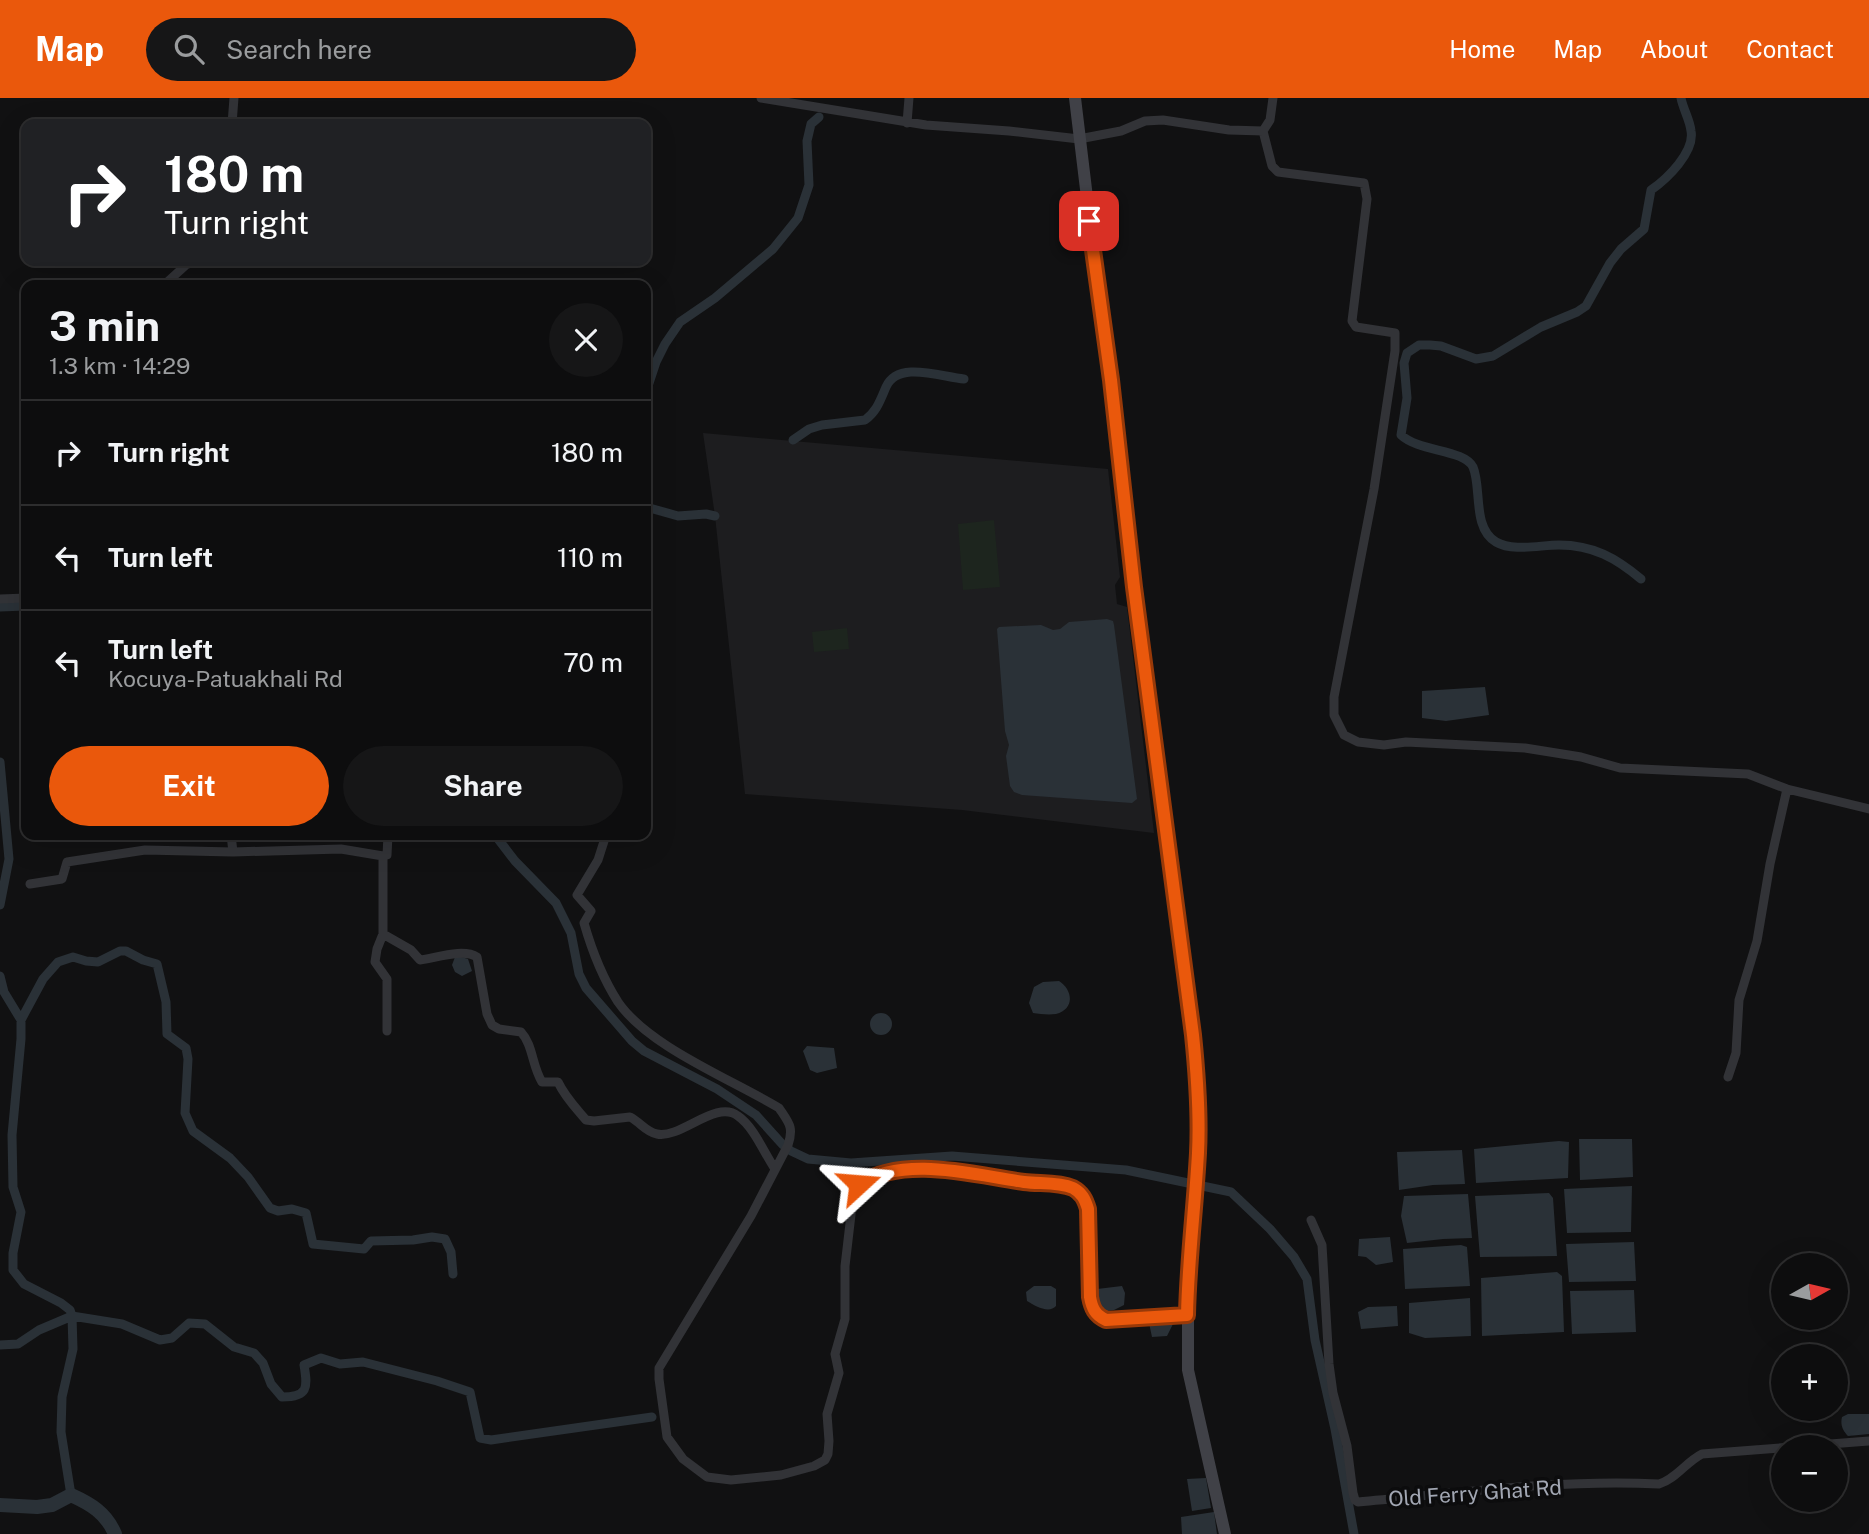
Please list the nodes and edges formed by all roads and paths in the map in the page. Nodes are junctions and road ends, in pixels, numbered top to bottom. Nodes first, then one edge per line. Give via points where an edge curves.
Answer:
1 (234, 98) edge
2 (761, 98) edge
3 (909, 98) edge
4 (1075, 98) edge
5 (1273, 98) edge
6 (232, 119) edge
7 (907, 123) junction
8 (1263, 131) junction
9 (1079, 139) junction
10 (185, 266) edge
11 (170, 280) edge
12 (21, 598) edge
13 (0, 600) edge
14 (1787, 789) junction
15 (1869, 809) edge
16 (232, 840) edge
17 (388, 840) edge
18 (604, 840) edge
19 (233, 852) junction
20 (383, 856) junction
21 (30, 884) dead end
22 (383, 934) junction
23 (387, 1031) dead end
24 (1728, 1077) dead end
25 (777, 1165) junction
26 (1311, 1220) dead end
27 (1187, 1315) junction
28 (1869, 1441) edge
29 (1225, 1534) edge

1 - 6 street
2 - 7 street
3 - 7 street
4 - 9 main road
5 - 8 street via 1270,120
7 - 9 street
8 - 9 street via 1163,120
8 - 14 street via 1272,166 1278,172 1364,183 1367,199 1352,321 1356,327 1395,333 1374,489 1334,697 1334,716 1344,735 1384,745 1525,748 1620,768 1748,774
9 - 27 main road via 1193,1035 1198,1100
10 - 11 street
12 - 13 street
14 - 15 street
14 - 24 street via 1757,941 1739,1000 1737,1053
16 - 19 street
17 - 20 street via 387,855
18 - 25 street via 577,895 591,911 584,923 596,962 620,1004 655,1039 779,1108 792,1133
19 - 20 street via 341,849
19 - 21 street via 145,850 81,859 67,862 62,879
20 - 22 street
22 - 23 street via 375,962 387,979
22 - 25 street via 420,960 475,955 492,1026 521,1032 542,1082 558,1082 586,1120 631,1117 659,1135 730,1111 751,1128
25 - 27 street via 659,1368 667,1437 683,1459 707,1477 731,1480 782,1475 825,1461 827,1414 839,1373 834,1357 845,1319 850,1211 854,1189 863,1181 906,1170 961,1171 1074,1189 1088,1209 1090,1297 1099,1317
26 - 28 street, Old Ferry Ghat Rd via 1322,1244 1333,1393 1358,1502 1568,1485 1660,1485 1702,1454
27 - 29 main road via 1188,1370

